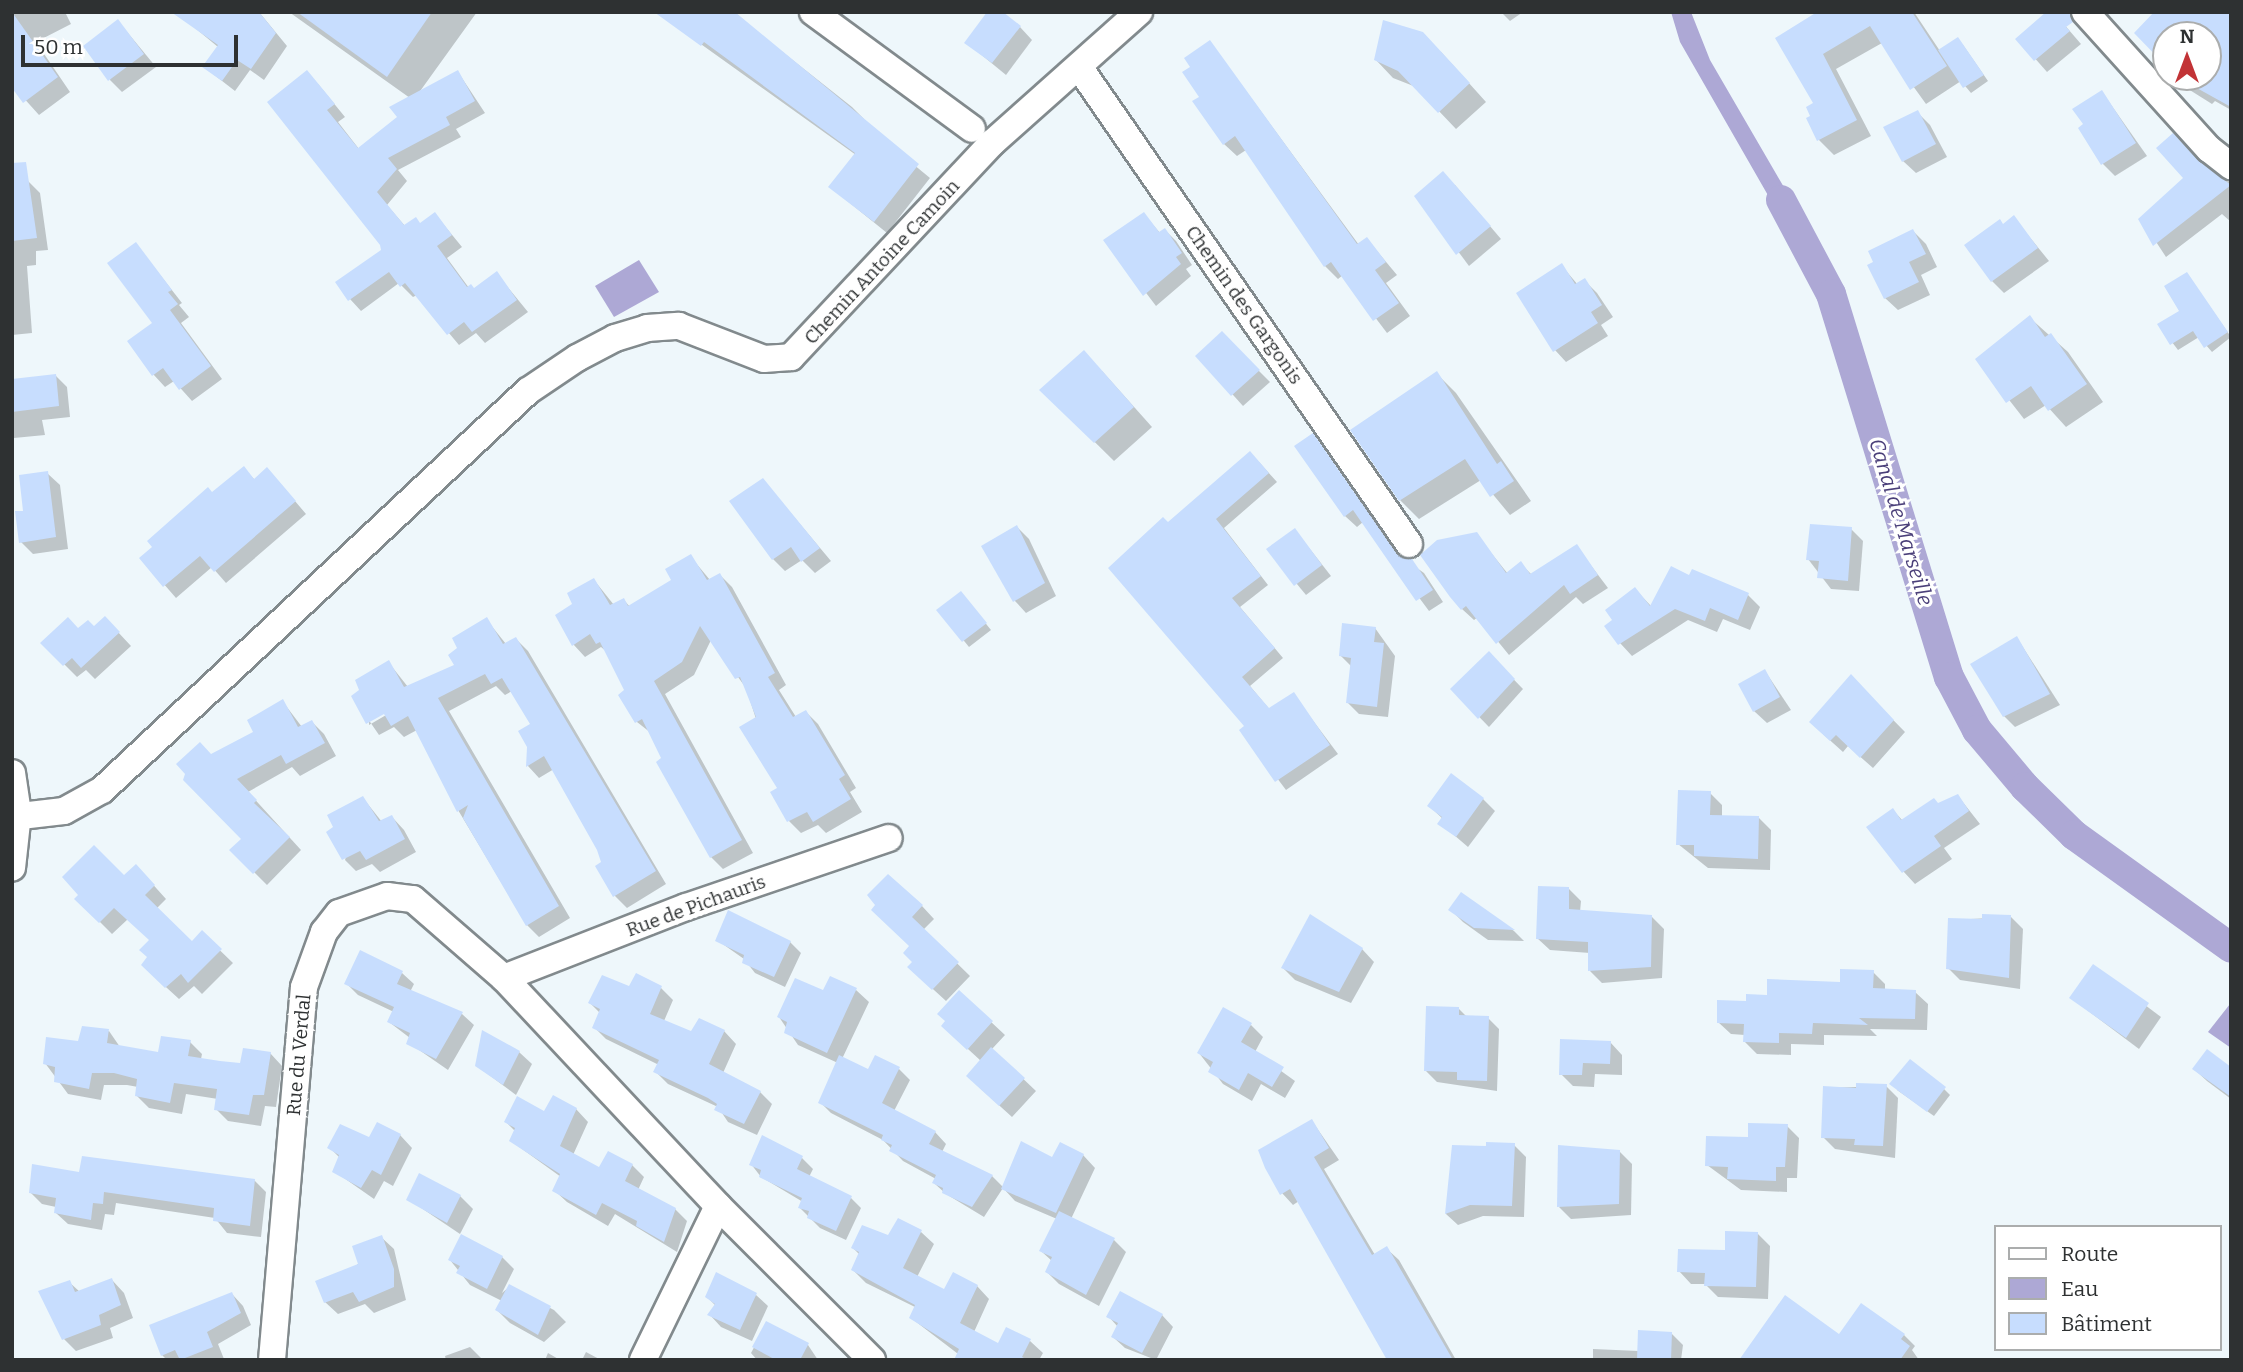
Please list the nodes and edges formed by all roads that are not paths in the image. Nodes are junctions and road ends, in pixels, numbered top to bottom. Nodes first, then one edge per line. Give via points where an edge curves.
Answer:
1 (813, 12) edge
2 (1139, 12) edge
3 (2085, 12) edge
4 (1079, 67) junction
5 (972, 129) dead end
6 (2231, 166) edge
7 (1409, 544) dead end
8 (12, 773) edge
9 (15, 815) edge
10 (889, 838) dead end
11 (12, 868) edge
12 (504, 978) junction
13 (718, 1206) junction
14 (272, 1360) edge
15 (642, 1360) edge
16 (872, 1360) edge

1 - 5 street
2 - 4 street, Chemin Antoine Camoin
3 - 6 street via 2209,149
4 - 7 street, Chemin des Gargonis
4 - 9 street, Chemin Antoine Camoin via 992,143 791,357 764,359 679,326 636,331 577,358 528,391 102,790 64,811
8 - 9 street
9 - 11 street
10 - 12 street, Rue de Pichauris via 686,907
12 - 13 street, Rue du Verdal
12 - 14 street, Rue du Verdal via 413,899 387,896 360,903 339,914 324,932 304,987
13 - 15 street
13 - 16 street, Rue du Verdal

